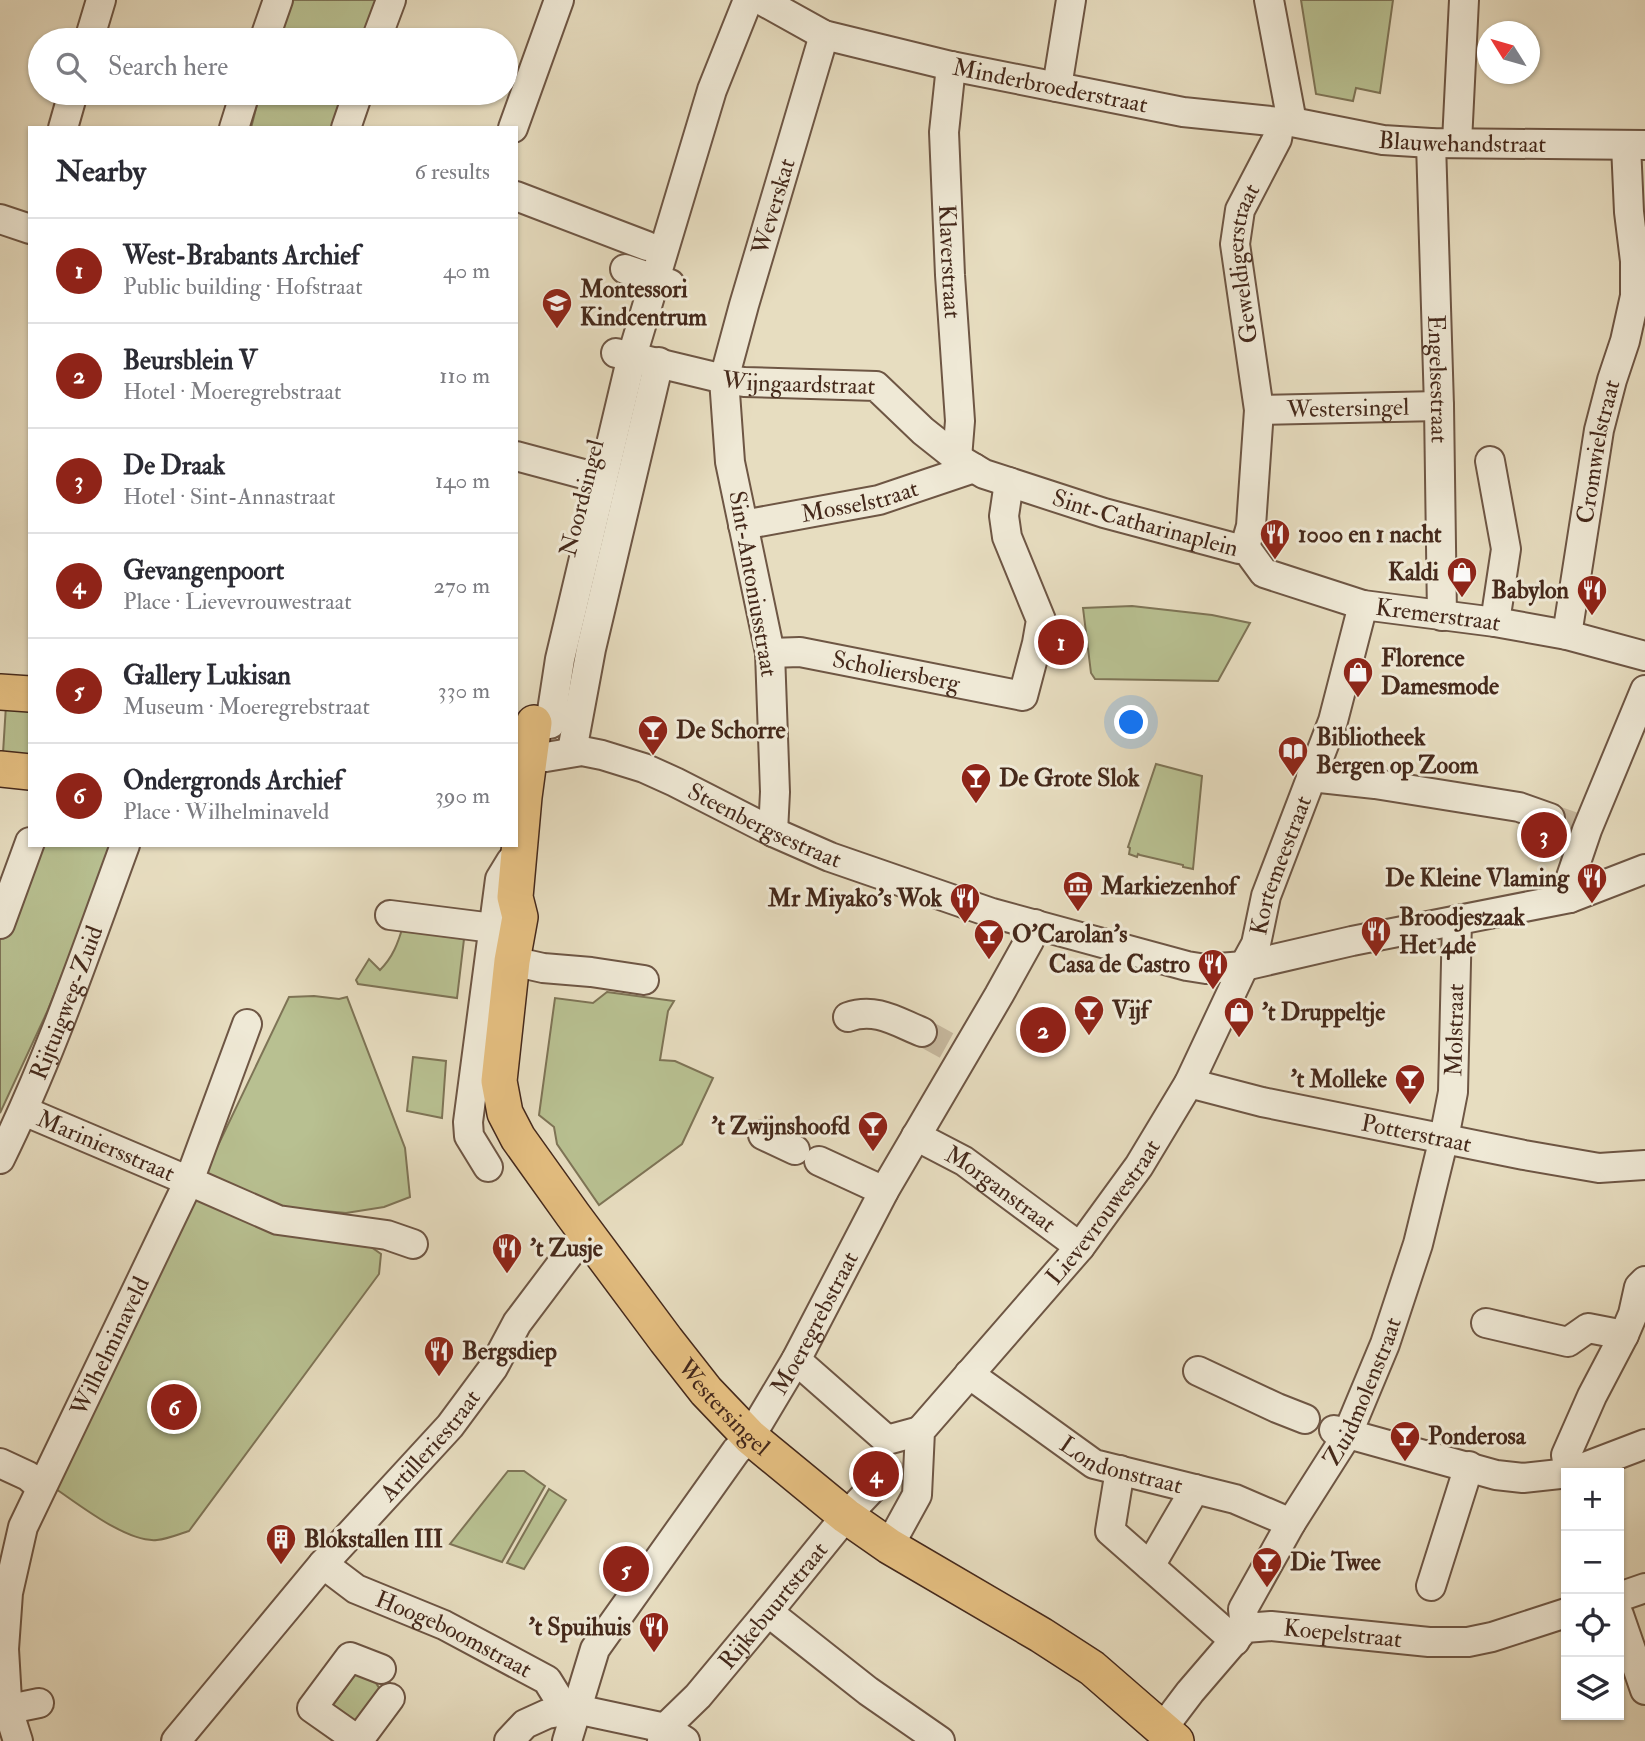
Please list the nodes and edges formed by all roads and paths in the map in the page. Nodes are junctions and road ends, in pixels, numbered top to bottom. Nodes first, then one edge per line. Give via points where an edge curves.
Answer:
1 (101, 0) edge
2 (278, 0) edge
3 (391, 0) edge
4 (559, 0) edge
5 (730, 0) edge
6 (748, 0) edge
7 (761, 0) edge
8 (1070, 0) edge
9 (1269, 0) edge
10 (1464, 0) edge
11 (93, 28) edge
12 (268, 28) edge
13 (380, 28) edge
14 (824, 35) junction
15 (951, 66) junction
16 (1057, 87) junction
17 (70, 105) edge
18 (241, 105) edge
19 (354, 105) edge
20 (1286, 122) junction
21 (64, 126) edge
22 (235, 126) edge
23 (347, 126) edge
24 (514, 126) edge
25 (1444, 143) junction
26 (1636, 145) edge
27 (518, 197) edge
28 (0, 219) edge
29 (28, 228) edge
30 (647, 246) junction
31 (647, 277) junction
32 (624, 355) junction
33 (659, 362) junction
34 (724, 379) junction
35 (1439, 406) junction
36 (1259, 410) junction
37 (518, 457) edge
38 (1490, 461) dead end
39 (965, 463) junction
40 (587, 475) junction
41 (1009, 482) junction
42 (743, 525) junction
43 (1245, 547) junction
44 (1363, 605) junction
45 (1442, 616) junction
46 (1495, 622) junction
47 (1567, 635) junction
48 (770, 653) junction
49 (1645, 656) edge
50 (1645, 690) edge
51 (0, 692) edge
52 (28, 694) edge
53 (541, 739) edge
54 (0, 769) edge
55 (28, 772) edge
56 (1311, 777) junction
57 (527, 797) edge
58 (1571, 825) junction
59 (773, 832) junction
60 (28, 847) edge
61 (124, 847) edge
62 (1645, 869) edge
63 (1570, 898) junction
64 (390, 915) dead end
65 (1457, 920) junction
66 (506, 922) junction
67 (0, 924) edge
68 (1035, 924) junction
69 (512, 961) junction
70 (1244, 966) junction
71 (644, 980) dead end
72 (848, 1017) dead end
73 (247, 1024) dead end
74 (922, 1032) tunnel mouth
75 (1189, 1083) junction
76 (24, 1111) junction
77 (763, 1135) dead end
78 (916, 1136) junction
79 (1444, 1138) junction
80 (0, 1159) edge
81 (1645, 1165) edge
82 (488, 1167) dead end
83 (188, 1181) junction
84 (884, 1191) junction
85 (587, 1233) junction
86 (413, 1244) dead end
87 (1080, 1247) junction
88 (1644, 1281) edge
89 (1486, 1323) dead end
90 (1624, 1335) junction
91 (796, 1360) junction
92 (1198, 1371) dead end
93 (969, 1374) junction
94 (1305, 1419) dead end
95 (920, 1431) junction
96 (1340, 1432) junction
97 (750, 1437) junction
98 (1645, 1444) edge
99 (902, 1456) tunnel mouth
100 (0, 1463) edge
101 (1469, 1466) junction
102 (1568, 1468) edge
103 (1582, 1468) edge
104 (1120, 1470) junction
105 (1561, 1474) edge
106 (880, 1480) tunnel mouth
107 (41, 1487) junction
108 (1195, 1489) junction
109 (846, 1516) junction
110 (1291, 1523) junction
111 (889, 1546) junction
112 (323, 1564) junction
113 (1150, 1566) junction
114 (1431, 1586) dead end
115 (1645, 1588) edge
116 (1624, 1595) edge
117 (768, 1612) junction
118 (1561, 1616) edge
119 (1624, 1629) edge
120 (1240, 1634) junction
121 (381, 1669) dead end
122 (1645, 1690) edge
123 (390, 1698) dead end
124 (39, 1703) dead end
125 (576, 1709) junction
126 (5, 1710) edge
127 (1169, 1735) edge
128 (671, 1737) edge
129 (18, 1741) edge
130 (176, 1741) edge
131 (358, 1741) edge
132 (509, 1741) edge
133 (566, 1741) edge
134 (940, 1741) edge

1 - 11 street
2 - 12 street
3 - 13 street
4 - 24 street
5 - 30 street, Noordsingel via 702,70
6 - 31 street, Noordsingel
7 - 14 street
8 - 16 street
9 - 20 street
10 - 25 street, Engelsestraat
14 - 15 street, Minderbroederstraat
14 - 34 street, Weverskat
15 - 16 street, Minderbroederstraat
15 - 39 street, Klaverstraat via 944,132
16 - 20 street, Minderbroederstraat via 1183,112
17 - 21 street
18 - 22 street
19 - 23 street
20 - 25 street, Blauwehandstraat via 1383,140
20 - 36 street, Geweldigerstraat via 1240,210 1235,244
25 - 26 street, Blauwehandstraat
25 - 35 street, Engelsestraat
26 - 47 street, Cromwielstraat via 1629,212 1635,296 1600,430
27 - 30 street
28 - 29 street
30 - 31 street, Noordsingel
31 - 32 street, Noordsingel
32 - 33 street, Wijngaardstraat
32 - 40 street, Noordsingel
32 - 53 street, Noordsingel
33 - 34 street, Wijngaardstraat
33 - 53 street, Noordsingel via 591,649
34 - 39 street, Wijngaardstraat via 876,386 923,432
34 - 42 street, Sint-Antoniusstraat via 730,462
35 - 36 street, Westersingel
35 - 45 street, Engelsestraat
36 - 43 street, Sint-Catharinaplein via 1251,526
37 - 40 street
38 - 46 street via 1506,549
39 - 41 street, Sint-Catharinaplein
39 - 42 street, Mosselstraat via 879,500
40 - 53 street, Noordsingel via 558,595
41 - 43 street, Sint-Catharinaplein via 1092,510 1238,549
41 - 48 street, Scholiersberg via 1004,516 1007,537 1041,620 1023,696 800,652
42 - 48 street, Sint-Antoniusstraat
43 - 44 street, Kremerstraat via 1264,573
44 - 45 street, Kremerstraat
44 - 56 street, Kortemeestraat via 1334,721
45 - 46 street, Kremerstraat
46 - 47 street, Kremerstraat
47 - 49 street, Kremerstraat
48 - 59 street, Sint-Antoniusstraat
50 - 58 street
51 - 52 main road
53 - 57 main road, Westersingel
53 - 59 street, Steenbergsestraat via 644,768
54 - 55 main road
56 - 58 street via 1519,807
56 - 70 street, Kortemeestraat via 1266,896 1256,944
57 - 66 main road, Westersingel via 516,897
57 - 66 main road, Westersingel via 529,904
58 - 63 street
59 - 68 street, Steenbergsestraat via 830,857
60 - 67 street
61 - 76 street, Rijtuigweg-Zuid
62 - 63 street, Steenbergsestraat
63 - 65 street, Steenbergsestraat
64 - 66 street
65 - 70 street, Steenbergsestraat
65 - 79 street, Molstraat via 1453,1092
66 - 69 main road, Westersingel
66 - 82 street, Westersingel via 468,1122 469,1136
68 - 70 street, Steenbergsestraat via 1187,966
68 - 78 street, Moeregrebstraat
69 - 71 street
69 - 85 main road, Westersingel via 499,1081 505,1113
70 - 75 street, Lievevrouwestraat
72 - 74 street via 879,1014
73 - 83 street, Wilhelminaveld
75 - 79 street, Potterstraat
75 - 87 street, Lievevrouwestraat via 1139,1166
76 - 80 street, Rijtuigweg-Zuid
76 - 83 street, Mariniersstraat
77 - 84 street
78 - 84 street, Moeregrebstraat
78 - 87 street, Morganstraat via 964,1161
79 - 81 street, Potterstraat via 1599,1168
79 - 96 street, Zuidmolenstraat via 1418,1244 1385,1344
83 - 86 street via 278,1220 387,1235
83 - 107 street, Wilhelminaveld
84 - 91 street, Moeregrebstraat
85 - 97 main road, Westersingel via 706,1391
85 - 112 street, Artilleriestraat via 517,1323 494,1368 450,1426
87 - 93 street, Lievevrouwestraat
88 - 90 street
89 - 90 street via 1568,1342 1588,1328
90 - 102 street via 1566,1455
91 - 95 street via 887,1440
91 - 97 street, Moeregrebstraat
92 - 94 street
93 - 95 street, Lievevrouwestraat
93 - 104 street, Londonstraat via 1094,1464
95 - 99 street, Lievevrouwestraat
95 - 111 street via 917,1495
96 - 101 street
96 - 110 street, Zuidmolenstraat
97 - 109 main road, Westersingel
97 - 125 street, Moeregrebstraat via 595,1649
98 - 103 street
100 - 107 street
101 - 105 street via 1523,1478
101 - 114 street
104 - 108 street, Londonstraat
104 - 113 street via 1110,1531
106 - 109 street
107 - 126 street, Wilhelminaveld via 23,1527 8,1593
108 - 110 street, Londonstraat via 1235,1499
108 - 113 street
109 - 111 main road, Westersingel
109 - 117 street, Rijkebuurtstraat
110 - 120 street, Zuidmolenstraat via 1243,1609
111 - 127 main road, Westersingel via 1092,1668
112 - 125 street, Hoogeboomstraat via 356,1589 444,1625 547,1680 560,1701
112 - 130 street, Artilleriestraat
113 - 120 street
115 - 116 street
117 - 128 street, Rijkebuurtstraat via 698,1696
117 - 134 street
118 - 120 street, Koepelstraat via 1468,1642 1271,1626
119 - 122 street
120 - 127 street via 1190,1692
121 - 131 street via 350,1657 312,1708
123 - 131 street
124 - 126 street
125 - 128 street
125 - 132 street via 525,1724
125 - 133 street, Moeregrebstraat
126 - 129 street, Wilhelminaveld

